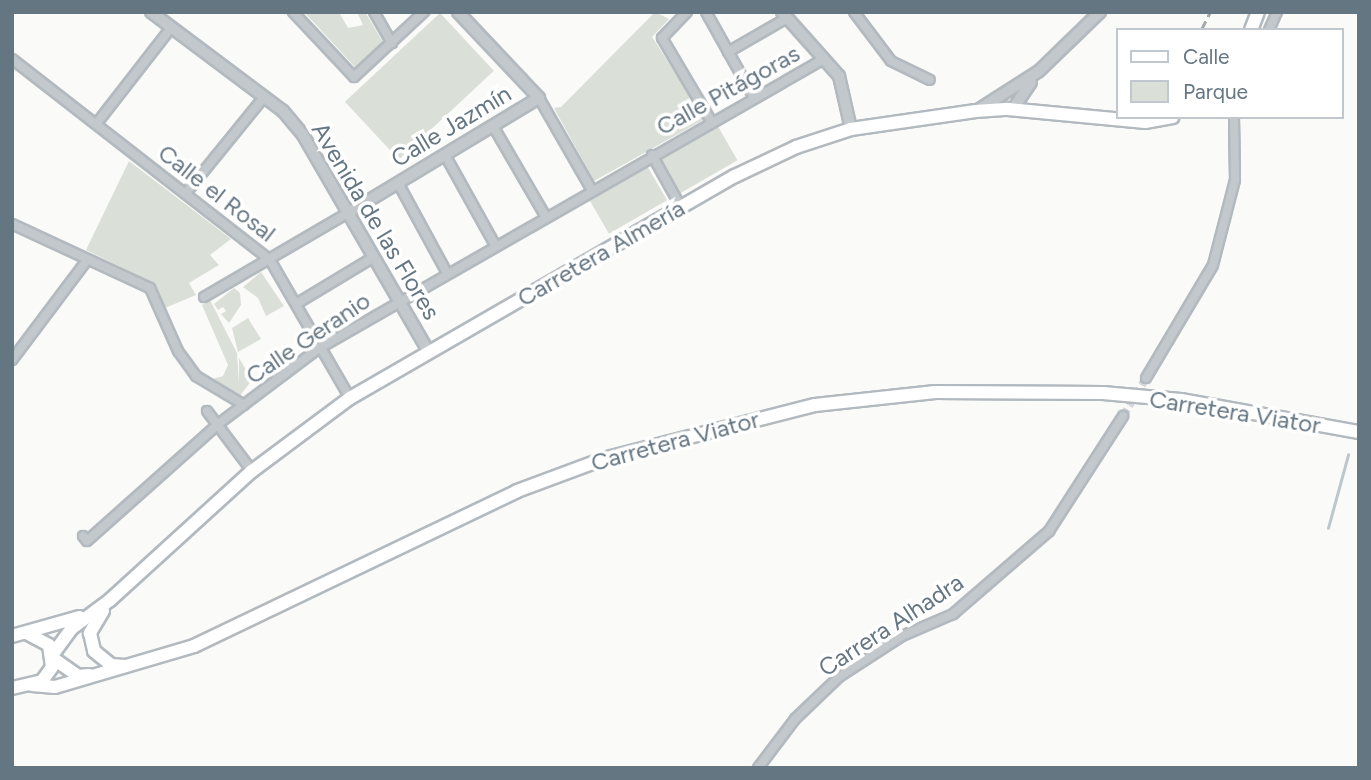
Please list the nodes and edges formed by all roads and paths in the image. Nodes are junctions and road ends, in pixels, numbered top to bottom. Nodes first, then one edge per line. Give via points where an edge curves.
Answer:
1 (152, 12) edge
2 (293, 12) edge
3 (374, 12) edge
4 (424, 12) edge
5 (458, 12) edge
6 (687, 12) edge
7 (706, 12) edge
8 (854, 12) edge
9 (1277, 12) edge
10 (1101, 14) edge
11 (784, 15) edge
12 (171, 28) junction
13 (1270, 28) edge
14 (391, 43) junction
15 (728, 52) junction
16 (12, 59) edge
17 (824, 59) junction
18 (1039, 71) junction
19 (930, 80) dead end
20 (1018, 87) junction
21 (753, 96) junction
22 (264, 97) junction
23 (539, 98) junction
24 (1011, 109) junction
25 (976, 111) junction
26 (1038, 111) junction
27 (1151, 119) edge
28 (1234, 119) edge
29 (711, 121) junction
30 (97, 123) junction
31 (493, 127) junction
32 (852, 129) junction
33 (445, 155) junction
34 (652, 155) junction
35 (398, 183) junction
36 (592, 190) junction
37 (186, 193) junction
38 (681, 207) junction
39 (348, 213) junction
40 (545, 217) junction
41 (12, 224) edge
42 (495, 245) junction
43 (374, 257) junction
44 (87, 260) junction
45 (270, 260) junction
46 (447, 274) junction
47 (204, 298) dead end
48 (399, 301) junction
49 (296, 304) junction
50 (321, 348) junction
51 (428, 351) junction
52 (12, 360) edge
53 (1146, 378) tunnel mouth
54 (350, 398) junction
55 (244, 405) junction
56 (206, 411) dead end
57 (1123, 416) tunnel mouth
58 (217, 425) junction
59 (1359, 432) edge
60 (252, 471) junction
61 (83, 536) dead end
62 (110, 600) junction
63 (18, 635) edge
64 (53, 656) junction
65 (132, 667) junction
66 (107, 674) junction
67 (32, 685) junction
68 (12, 688) edge
69 (758, 768) edge

1 - 12 street, Avenida de las Flores
2 - 14 street via 354,78
3 - 14 street
4 - 14 street
5 - 23 street
6 - 29 street via 662,38
7 - 15 street
8 - 19 street via 891,61
9 - 13 street
10 - 18 street
11 - 15 street
11 - 17 street
12 - 22 street, Avenida de las Flores
12 - 30 street
15 - 21 street
16 - 30 street, Calle el Rosal
17 - 21 street, Calle Pitágoras
17 - 32 street via 839,76
18 - 20 street
18 - 24 street
18 - 26 street via 1029,97
20 - 24 street
20 - 25 street
21 - 29 street, Calle Pitágoras
22 - 37 street
22 - 39 street, Avenida de las Flores via 303,135
23 - 31 street, Calle Jazmín
23 - 36 street
24 - 25 main road, Carretera Almería
24 - 26 main road, Carretera Almería
25 - 32 main road, Carretera Almería
26 - 27 main road, Carretera Almería via 1129,121
28 - 53 street via 1235,180 1208,281
29 - 34 street, Calle Pitágoras
30 - 37 street, Calle el Rosal
31 - 33 street, Calle Jazmín
31 - 40 street
32 - 38 main road, Carretera Almería via 796,147
33 - 35 street, Calle Jazmín
33 - 42 street
34 - 36 street, Calle Geranio
34 - 38 street
35 - 39 street, Calle Jazmín
35 - 46 street
36 - 40 street, Calle Geranio
37 - 45 street, Calle el Rosal
38 - 51 main road, Carretera Almería
39 - 43 street, Avenida de las Flores
39 - 45 street, Calle Jazmín
40 - 42 street, Calle Geranio
41 - 44 street
42 - 46 street, Calle Geranio
43 - 48 street, Avenida de las Flores
43 - 49 street
44 - 52 street
44 - 55 street via 150,288 178,351 197,376
45 - 47 street, Calle Jazmín
45 - 49 street, Calle el Rosal
46 - 48 street, Calle Geranio
48 - 50 street, Calle Geranio
48 - 51 street, Avenida de las Flores
49 - 50 street, Calle el Rosal
50 - 54 street, Calle el Rosal
50 - 55 street, Calle Geranio
51 - 54 main road, Carretera Almería
54 - 60 main road, Carretera Almería
55 - 58 street, Calle Geranio
56 - 58 street
57 - 69 street, Carrera Alhadra via 1049,531 953,614 902,636 839,677 795,719
58 - 60 street
58 - 61 street, Calle Geranio via 87,541
59 - 65 main road, Carretera Viator via 1181,400 981,390 815,405 603,458 517,491 194,646
60 - 62 main road, Carretera Almería
62 - 63 main road via 72,621
62 - 64 main road via 71,629
62 - 65 main road via 94,624 91,642 100,658 111,665
63 - 64 main road via 41,637
64 - 66 main road via 78,676
64 - 67 main road via 47,677
65 - 66 main road, Carretera Viator
66 - 67 main road, Carretera Viator via 55,687
67 - 68 main road, Carretera Viator

